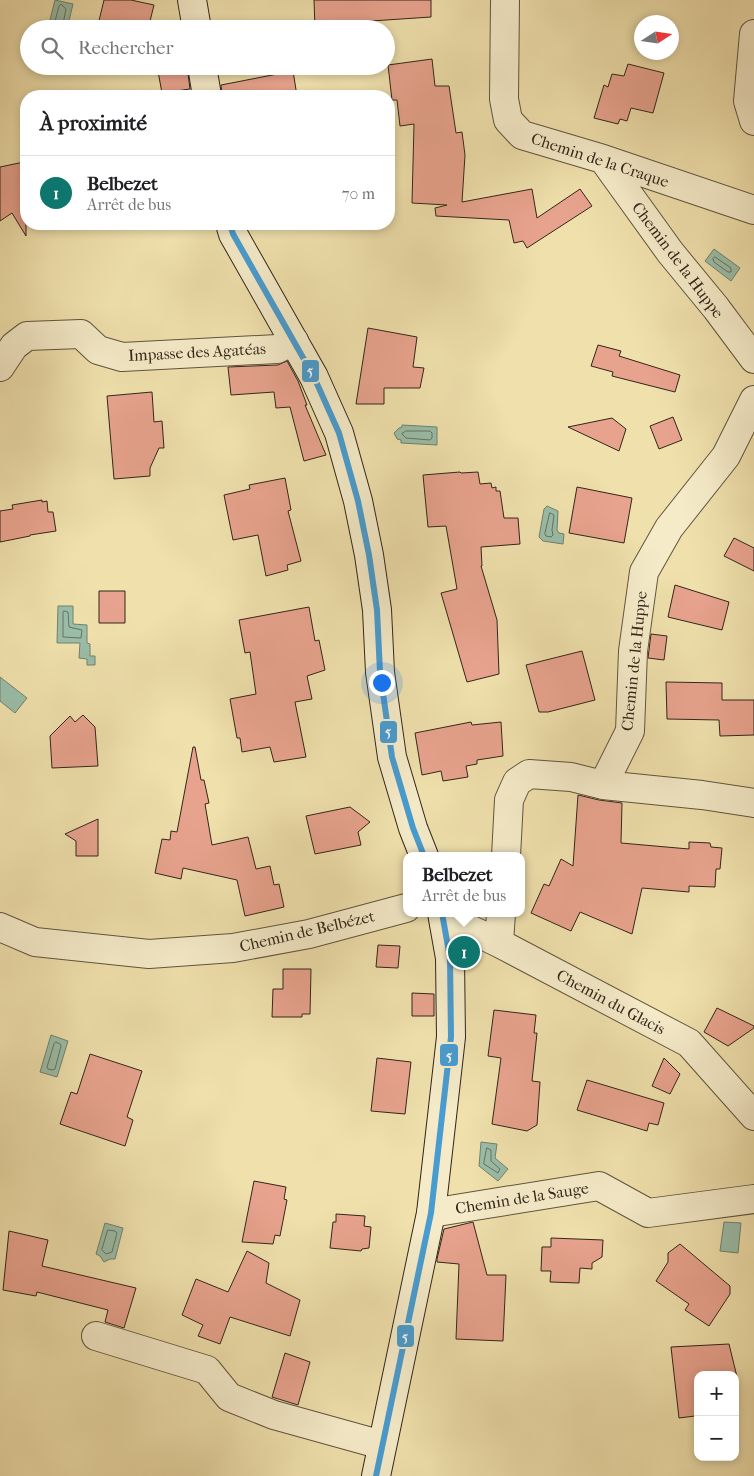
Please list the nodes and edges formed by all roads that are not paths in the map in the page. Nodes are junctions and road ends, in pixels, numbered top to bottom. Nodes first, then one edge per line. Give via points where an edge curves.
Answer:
1 (192, 0) edge
2 (506, 0) edge
3 (195, 20) edge
4 (754, 34) edge
5 (204, 75) edge
6 (206, 90) edge
7 (754, 121) edge
8 (604, 159) junction
9 (754, 210) edge
10 (232, 230) edge
11 (294, 341) junction
12 (754, 359) edge
13 (0, 367) edge
14 (754, 400) edge
15 (604, 785) junction
16 (754, 803) edge
17 (422, 852) edge
18 (506, 852) edge
19 (403, 909) edge
20 (502, 917) edge
21 (443, 918) edge
22 (0, 927) edge
23 (499, 943) junction
24 (754, 1116) edge
25 (754, 1199) edge
26 (431, 1213) junction
27 (96, 1336) dead end
28 (382, 1445) junction
29 (376, 1476) edge

1 - 3 street
2 - 8 street, Chemin de la Craque via 504,98 508,120 522,135
4 - 7 street via 748,101
5 - 6 street
8 - 9 street, Chemin de la Craque
8 - 12 street, Chemin de la Huppe via 670,252
10 - 11 street
11 - 13 street, Impasse des Agatéas via 277,348 122,357 98,350 81,334 27,336 14,346
11 - 17 street via 339,433 358,501 369,555 392,757
14 - 15 street, Chemin de la Huppe via 726,456 669,528 644,572 632,651 630,731
15 - 16 street
15 - 18 street via 529,774 517,782 510,800
19 - 22 street, Chemin de Belbézet via 309,934 234,948 148,954 35,942
20 - 23 street
21 - 23 street, Chemin du Glacis
21 - 26 street via 450,958 451,1037
23 - 24 street, Chemin du Glacis via 689,1043
25 - 26 street, Chemin de la Sauge via 648,1213 599,1186
26 - 28 street
27 - 28 street via 207,1370 230,1397 274,1415
28 - 29 street

